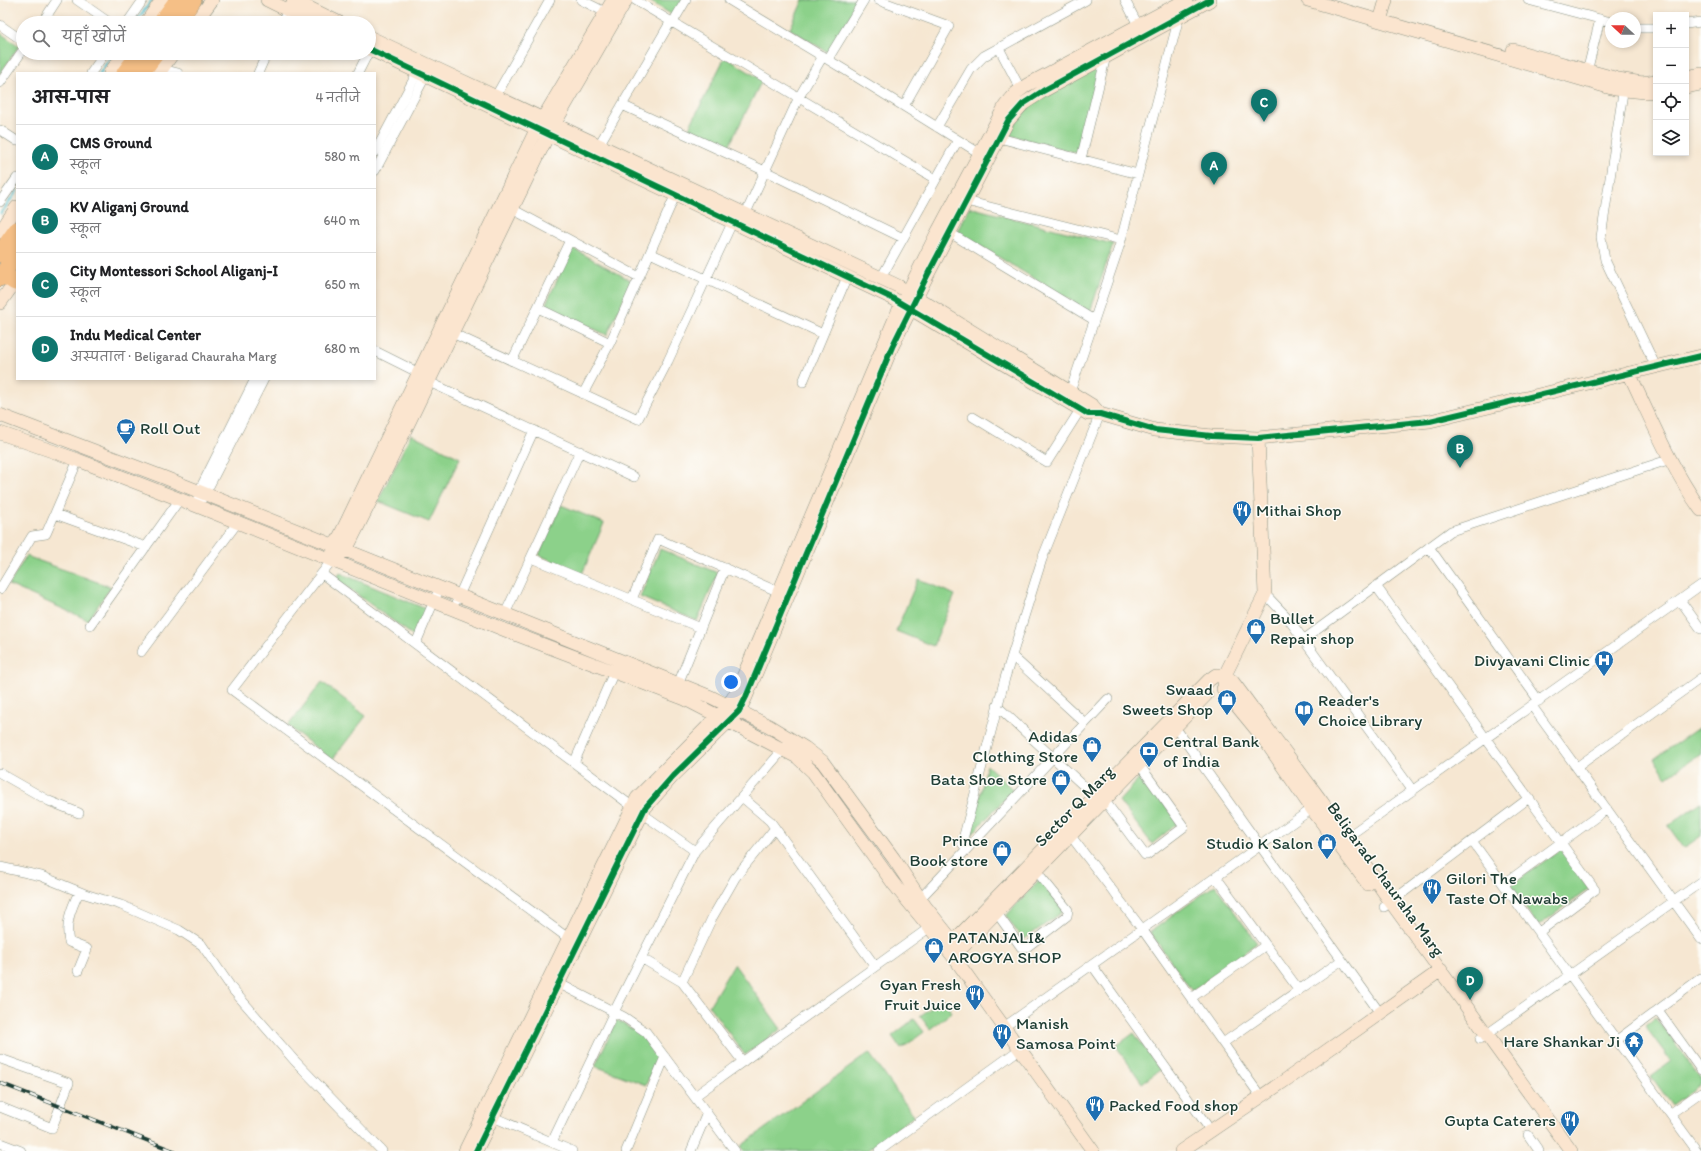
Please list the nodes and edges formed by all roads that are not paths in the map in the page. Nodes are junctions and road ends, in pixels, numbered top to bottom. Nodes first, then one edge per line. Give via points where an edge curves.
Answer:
1 (58, 0) edge
2 (77, 0) edge
3 (143, 0) edge
4 (162, 0) edge
5 (178, 0) edge
6 (193, 0) edge
7 (212, 0) edge
8 (550, 0) edge
9 (581, 0) edge
10 (613, 0) edge
11 (626, 0) edge
12 (635, 0) edge
13 (686, 0) edge
14 (730, 0) edge
15 (864, 0) edge
16 (878, 0) edge
17 (1086, 0) edge
18 (1125, 0) edge
19 (1186, 0) edge
20 (1210, 0) edge
21 (1308, 0) edge
22 (1340, 0) edge
23 (1528, 0) edge
24 (282, 3) edge
25 (1555, 4) edge
26 (1383, 11) edge
27 (1176, 12) junction
28 (611, 15) junction
29 (47, 16) edge
30 (100, 16) edge
31 (132, 16) edge
32 (151, 16) edge
33 (166, 16) edge
34 (182, 16) edge
35 (200, 16) edge
36 (282, 16) edge
37 (303, 16) edge
38 (320, 16) edge
39 (1600, 19) junction
40 (1605, 20) edge
41 (672, 21) junction
42 (1701, 22) edge
43 (1689, 24) edge
44 (0, 25) edge
45 (1641, 28) edge
46 (1653, 28) edge
47 (1141, 31) junction
48 (16, 36) edge
49 (999, 48) junction
50 (376, 51) edge
51 (376, 52) edge
52 (1106, 56) junction
53 (826, 58) junction
54 (16, 60) edge
55 (101, 60) edge
56 (120, 60) edge
57 (135, 60) edge
58 (151, 60) edge
59 (169, 60) edge
60 (264, 60) edge
61 (364, 60) edge
62 (92, 72) edge
63 (111, 72) edge
64 (126, 72) edge
65 (142, 72) edge
66 (162, 72) edge
67 (258, 72) edge
68 (358, 72) edge
69 (1701, 74) edge
70 (421, 75) junction
71 (1586, 76) junction
72 (1689, 76) edge
73 (1653, 82) edge
74 (0, 83) edge
75 (1701, 84) edge
76 (1624, 85) junction
77 (1689, 86) edge
78 (1021, 90) junction
79 (1653, 91) edge
80 (798, 97) junction
81 (492, 102) junction
82 (622, 105) junction
83 (904, 106) junction
84 (937, 127) junction
85 (545, 128) junction
86 (0, 130) edge
87 (999, 138) junction
88 (16, 140) edge
89 (958, 140) junction
90 (376, 150) edge
91 (596, 151) junction
92 (984, 156) junction
93 (1081, 159) junction
94 (376, 167) edge
95 (765, 171) junction
96 (1138, 174) junction
97 (16, 179) edge
98 (935, 179) junction
99 (676, 196) junction
100 (966, 201) junction
101 (0, 202) edge
102 (16, 209) edge
103 (512, 209) junction
104 (745, 215) junction
105 (9, 222) edge
106 (732, 223) junction
107 (0, 232) edge
108 (950, 233) junction
109 (902, 238) junction
110 (570, 240) junction
111 (1121, 240) junction
112 (650, 253) junction
113 (0, 254) edge
114 (16, 256) edge
115 (639, 277) junction
116 (847, 277) junction
117 (9, 278) edge
118 (881, 278) junction
119 (706, 279) junction
120 (909, 301) junction
121 (0, 303) edge
122 (538, 308) junction
123 (1094, 320) junction
124 (452, 333) junction
125 (823, 334) junction
126 (610, 343) junction
127 (376, 352) edge
128 (1701, 356) edge
129 (512, 361) junction
130 (1656, 367) junction
131 (1629, 373) junction
132 (424, 377) junction
133 (255, 380) edge
134 (263, 380) edge
135 (803, 382) dead end
136 (1070, 392) junction
137 (583, 394) junction
138 (1080, 410) junction
139 (1100, 414) junction
140 (0, 415) edge
141 (974, 417) dead end
142 (534, 430) junction
143 (0, 433) edge
144 (1258, 438) junction
145 (580, 452) junction
146 (841, 459) junction
147 (1671, 459) junction
148 (78, 460) junction
149 (634, 477) dead end
150 (202, 492) junction
151 (180, 499) junction
152 (197, 506) junction
153 (1701, 510) edge
154 (55, 514) junction
155 (238, 522) junction
156 (146, 547) junction
157 (1429, 547) junction
158 (340, 548) junction
159 (531, 558) junction
160 (332, 560) junction
161 (725, 568) junction
162 (322, 574) junction
163 (1701, 585) edge
164 (1376, 586) junction
165 (440, 587) junction
166 (0, 589) edge
167 (779, 592) junction
168 (1264, 594) junction
169 (459, 595) junction
170 (632, 599) junction
171 (1680, 600) junction
172 (434, 601) junction
173 (453, 609) junction
174 (505, 614) junction
175 (90, 625) dead end
176 (701, 628) junction
177 (1701, 628) edge
178 (1303, 640) junction
179 (416, 643) junction
180 (141, 652) dead end
181 (1012, 656) junction
182 (614, 672) junction
183 (1225, 675) junction
184 (1701, 678) edge
185 (678, 684) junction
186 (1223, 688) junction
187 (1108, 699) dead end
188 (1535, 703) junction
189 (997, 706) junction
190 (733, 709) junction
191 (723, 719) junction
192 (1085, 723) junction
193 (1172, 724) junction
194 (1486, 738) junction
195 (791, 740) junction
196 (783, 750) junction
197 (1053, 757) junction
198 (574, 763) junction
199 (1139, 764) junction
200 (1576, 767) junction
201 (0, 773) edge
202 (1413, 791) junction
203 (742, 797) junction
204 (1100, 798) junction
205 (1529, 798) junction
206 (1317, 805) junction
207 (637, 810) junction
208 (1607, 810) junction
209 (79, 812) dead end
210 (774, 828) junction
211 (1067, 832) junction
212 (1343, 841) junction
213 (1472, 841) junction
214 (1561, 843) junction
215 (1260, 846) junction
216 (967, 849) junction
217 (695, 851) junction
218 (0, 867) edge
219 (1033, 867) junction
220 (1216, 877) junction
221 (1701, 882) edge
222 (1504, 884) junction
223 (79, 892) junction
224 (1674, 902) junction
225 (917, 903) junction
226 (1387, 904) junction
227 (996, 912) junction
228 (933, 924) junction
229 (1142, 929) junction
230 (1539, 932) junction
231 (1701, 939) edge
232 (572, 941) junction
233 (1266, 945) junction
234 (953, 949) junction
235 (642, 958) junction
236 (1342, 960) junction
237 (1092, 965) junction
238 (875, 966) junction
239 (78, 971) dead end
240 (1437, 972) junction
241 (1570, 975) junction
242 (1701, 978) edge
243 (682, 982) junction
244 (558, 983) junction
245 (1299, 990) junction
246 (1191, 998) junction
247 (1658, 1010) junction
248 (614, 1012) junction
249 (1380, 1013) junction
250 (1004, 1027) junction
251 (1484, 1037) junction
252 (1617, 1040) junction
253 (1223, 1043) junction
254 (1020, 1049) junction
255 (665, 1057) junction
256 (1, 1059) dead end
257 (743, 1062) junction
258 (1701, 1070) edge
259 (1701, 1092) edge
260 (695, 1096) junction
261 (1261, 1097) junction
262 (0, 1106) edge
263 (707, 1113) junction
264 (1670, 1114) junction
265 (493, 1117) junction
266 (1211, 1131) junction
267 (1528, 1135) dead end
268 (552, 1142) junction
269 (0, 1143) edge
270 (881, 1150) edge
271 (21, 1151) edge
272 (382, 1151) edge
273 (465, 1151) edge
274 (476, 1151) edge
275 (572, 1151) edge
276 (626, 1151) edge
277 (691, 1151) edge
278 (735, 1151) edge
279 (1093, 1151) edge
280 (1180, 1151) edge
281 (1539, 1151) edge
282 (1561, 1151) edge
283 (1571, 1151) edge
284 (1697, 1151) edge

1 - 29 street
2 - 30 street
3 - 31 street
4 - 32 street
5 - 33 highway
6 - 34 highway
7 - 35 street
8 - 81 street
9 - 28 street
10 - 28 street
11 - 28 street
12 - 41 street
13 - 41 street
14 - 53 street
15 - 53 street
16 - 83 street via 948,26
17 - 49 street
18 - 47 street
19 - 27 street
20 - 27 street
21 - 26 street
22 - 26 street
23 - 25 street
24 - 36 street
24 - 37 street
24 - 38 street
25 - 39 street
26 - 71 street
27 - 47 street
27 - 96 street
28 - 85 street
39 - 40 street
39 - 71 street
41 - 80 street
41 - 82 street
42 - 43 street
44 - 48 street
45 - 46 street
47 - 52 street
47 - 78 street
49 - 78 street
49 - 84 street via 984,56 971,69
50 - 81 street
51 - 70 street
52 - 87 street via 1022,104
52 - 93 street
53 - 80 street
53 - 83 street
54 - 74 street
55 - 62 street
56 - 63 street
57 - 64 highway
58 - 65 highway
59 - 66 street
60 - 67 street
61 - 68 street
69 - 72 street
70 - 81 street
70 - 90 street
70 - 94 street
71 - 76 street via 1615,89
73 - 76 street
75 - 77 street
76 - 79 street via 1646,92
76 - 130 street via 1601,236 1605,260
78 - 92 street via 1005,106
80 - 95 street
80 - 98 street
81 - 85 street
82 - 91 street
82 - 95 street
83 - 84 street
84 - 89 street
85 - 91 street
85 - 103 street
85 - 132 street
86 - 88 street
87 - 92 street
87 - 93 street
89 - 92 street
89 - 98 street
91 - 99 street
91 - 104 street
92 - 100 street
92 - 120 street
93 - 96 street
95 - 104 street
95 - 109 street
96 - 111 street
97 - 101 street
98 - 109 street
99 - 106 street
99 - 112 street
100 - 108 street
100 - 111 street
102 - 105 street
103 - 110 street
103 - 124 street
104 - 106 street
104 - 118 street
105 - 107 street
105 - 113 highway
106 - 116 street
106 - 119 street
108 - 120 street
108 - 123 street
109 - 118 street
110 - 115 street
110 - 122 street
111 - 123 street
112 - 115 street
112 - 119 street
114 - 117 highway
115 - 126 street
116 - 120 street
116 - 125 street
117 - 121 street
118 - 120 street
119 - 125 street
119 - 137 street via 638,419
120 - 136 street
120 - 138 street
120 - 146 street via 892,347
122 - 126 street
122 - 129 street
123 - 136 street
124 - 129 street
124 - 132 street
125 - 135 street
126 - 137 street
127 - 132 street
128 - 130 street
129 - 137 street
130 - 131 street
131 - 144 street via 1430,421
131 - 147 street
132 - 142 street
132 - 158 street
133 - 150 street
134 - 150 street
136 - 139 street via 1093,406
138 - 139 street via 1088,414
138 - 141 street via 1047,462
139 - 144 street via 1155,430
139 - 181 street via 1042,560
140 - 150 street
142 - 145 street
142 - 169 street
143 - 148 street
144 - 168 street
145 - 149 street
145 - 159 street
146 - 167 street
146 - 190 street via 746,697
147 - 153 street
147 - 157 street via 1451,531
148 - 151 street
148 - 154 street
150 - 152 street
150 - 158 street
151 - 152 street
151 - 156 street
152 - 155 street
154 - 156 street
154 - 166 street via 46,534 32,536
155 - 160 street
155 - 180 street
156 - 175 street
157 - 164 street
157 - 188 street
158 - 160 street
158 - 165 street
159 - 170 street
159 - 174 street
160 - 162 street
160 - 172 street
161 - 167 street
161 - 170 street via 658,539
161 - 176 street
162 - 179 street
162 - 232 street via 232,690
163 - 171 street
164 - 178 street
164 - 194 street
165 - 169 street
165 - 172 street
167 - 190 street via 737,691
168 - 178 street
168 - 183 street
169 - 173 street
169 - 174 street
170 - 176 street
171 - 177 street
171 - 188 street
172 - 173 street
172 - 179 street
173 - 182 street
174 - 185 street
176 - 185 street
178 - 202 street
179 - 198 street
181 - 189 street
181 - 192 street
182 - 191 street via 685,699
182 - 198 street
183 - 186 street
183 - 193 street via 1216,675 1209,680
183 - 206 street via 1233,682
184 - 200 street
185 - 190 street
186 - 193 street, Sector Q Marg via 1214,688
186 - 206 street, Beligarad Chauraha Marg
187 - 192 street
188 - 194 street
188 - 200 street
189 - 197 street
189 - 216 street via 962,843
190 - 191 street
190 - 195 street
191 - 196 street
191 - 207 street via 645,808
192 - 197 street
193 - 199 street, Sector Q Marg
193 - 204 street
193 - 215 street
194 - 202 street
194 - 205 street
195 - 196 street
195 - 225 street via 822,761 894,859
196 - 203 street
196 - 225 street via 796,757 813,772 894,883
197 - 204 street
197 - 216 street
198 - 207 street
199 - 204 street, Sector Q Marg
199 - 204 street via 1184,827 1145,855
200 - 208 street
201 - 209 street via 50,801
202 - 212 street
203 - 210 street via 770,821
203 - 217 street
204 - 211 street
205 - 213 street
205 - 214 street
206 - 212 street, Beligarad Chauraha Marg
206 - 215 street
207 - 217 street
207 - 232 street
208 - 214 street
208 - 224 street
210 - 238 street
210 - 243 street via 735,878 712,918
211 - 219 street
211 - 229 street
212 - 226 street, Beligarad Chauraha Marg
213 - 222 street
213 - 226 street
214 - 222 street
214 - 230 street via 1595,890
215 - 220 street
215 - 236 street
216 - 225 street
217 - 235 street
218 - 223 street via 41,876
219 - 227 street, Sector Q Marg
219 - 227 street via 1068,910 1066,916 1024,948
219 - 234 street
220 - 229 street
220 - 233 street
221 - 224 street
222 - 230 street
223 - 239 street via 68,920 67,932 69,942 87,949
223 - 272 street via 121,905 179,930 202,946 233,990 294,1060
224 - 231 street
224 - 241 street
225 - 228 street
226 - 240 street, Beligarad Chauraha Marg
227 - 234 street, Sector Q Marg
228 - 234 street
228 - 238 street
229 - 237 street
229 - 246 street
230 - 241 street
232 - 244 street
232 - 273 street
233 - 245 street
233 - 246 street
234 - 250 street
235 - 243 street
235 - 248 street
236 - 245 street
236 - 249 street
237 - 250 street
237 - 266 street
238 - 257 street
240 - 249 street
240 - 251 street, Beligarad Chauraha Marg via 1447,991
241 - 251 street
241 - 252 street
242 - 247 street
243 - 257 street
244 - 248 street
244 - 265 street
245 - 253 street
246 - 253 street
247 - 252 street
247 - 258 street
248 - 255 street via 646,1032
248 - 268 street
249 - 261 street
250 - 254 street
251 - 282 street, Beligarad Chauraha Marg
251 - 283 street
252 - 264 street
253 - 261 street
254 - 270 street
254 - 279 street
255 - 260 street
255 - 276 street
256 - 262 street via 69,1083 52,1128
257 - 260 street
259 - 264 street
260 - 263 street
261 - 266 street
263 - 277 street
263 - 278 street
264 - 284 street
265 - 268 street
265 - 274 street
266 - 280 street
267 - 281 street
268 - 275 street
269 - 271 street

